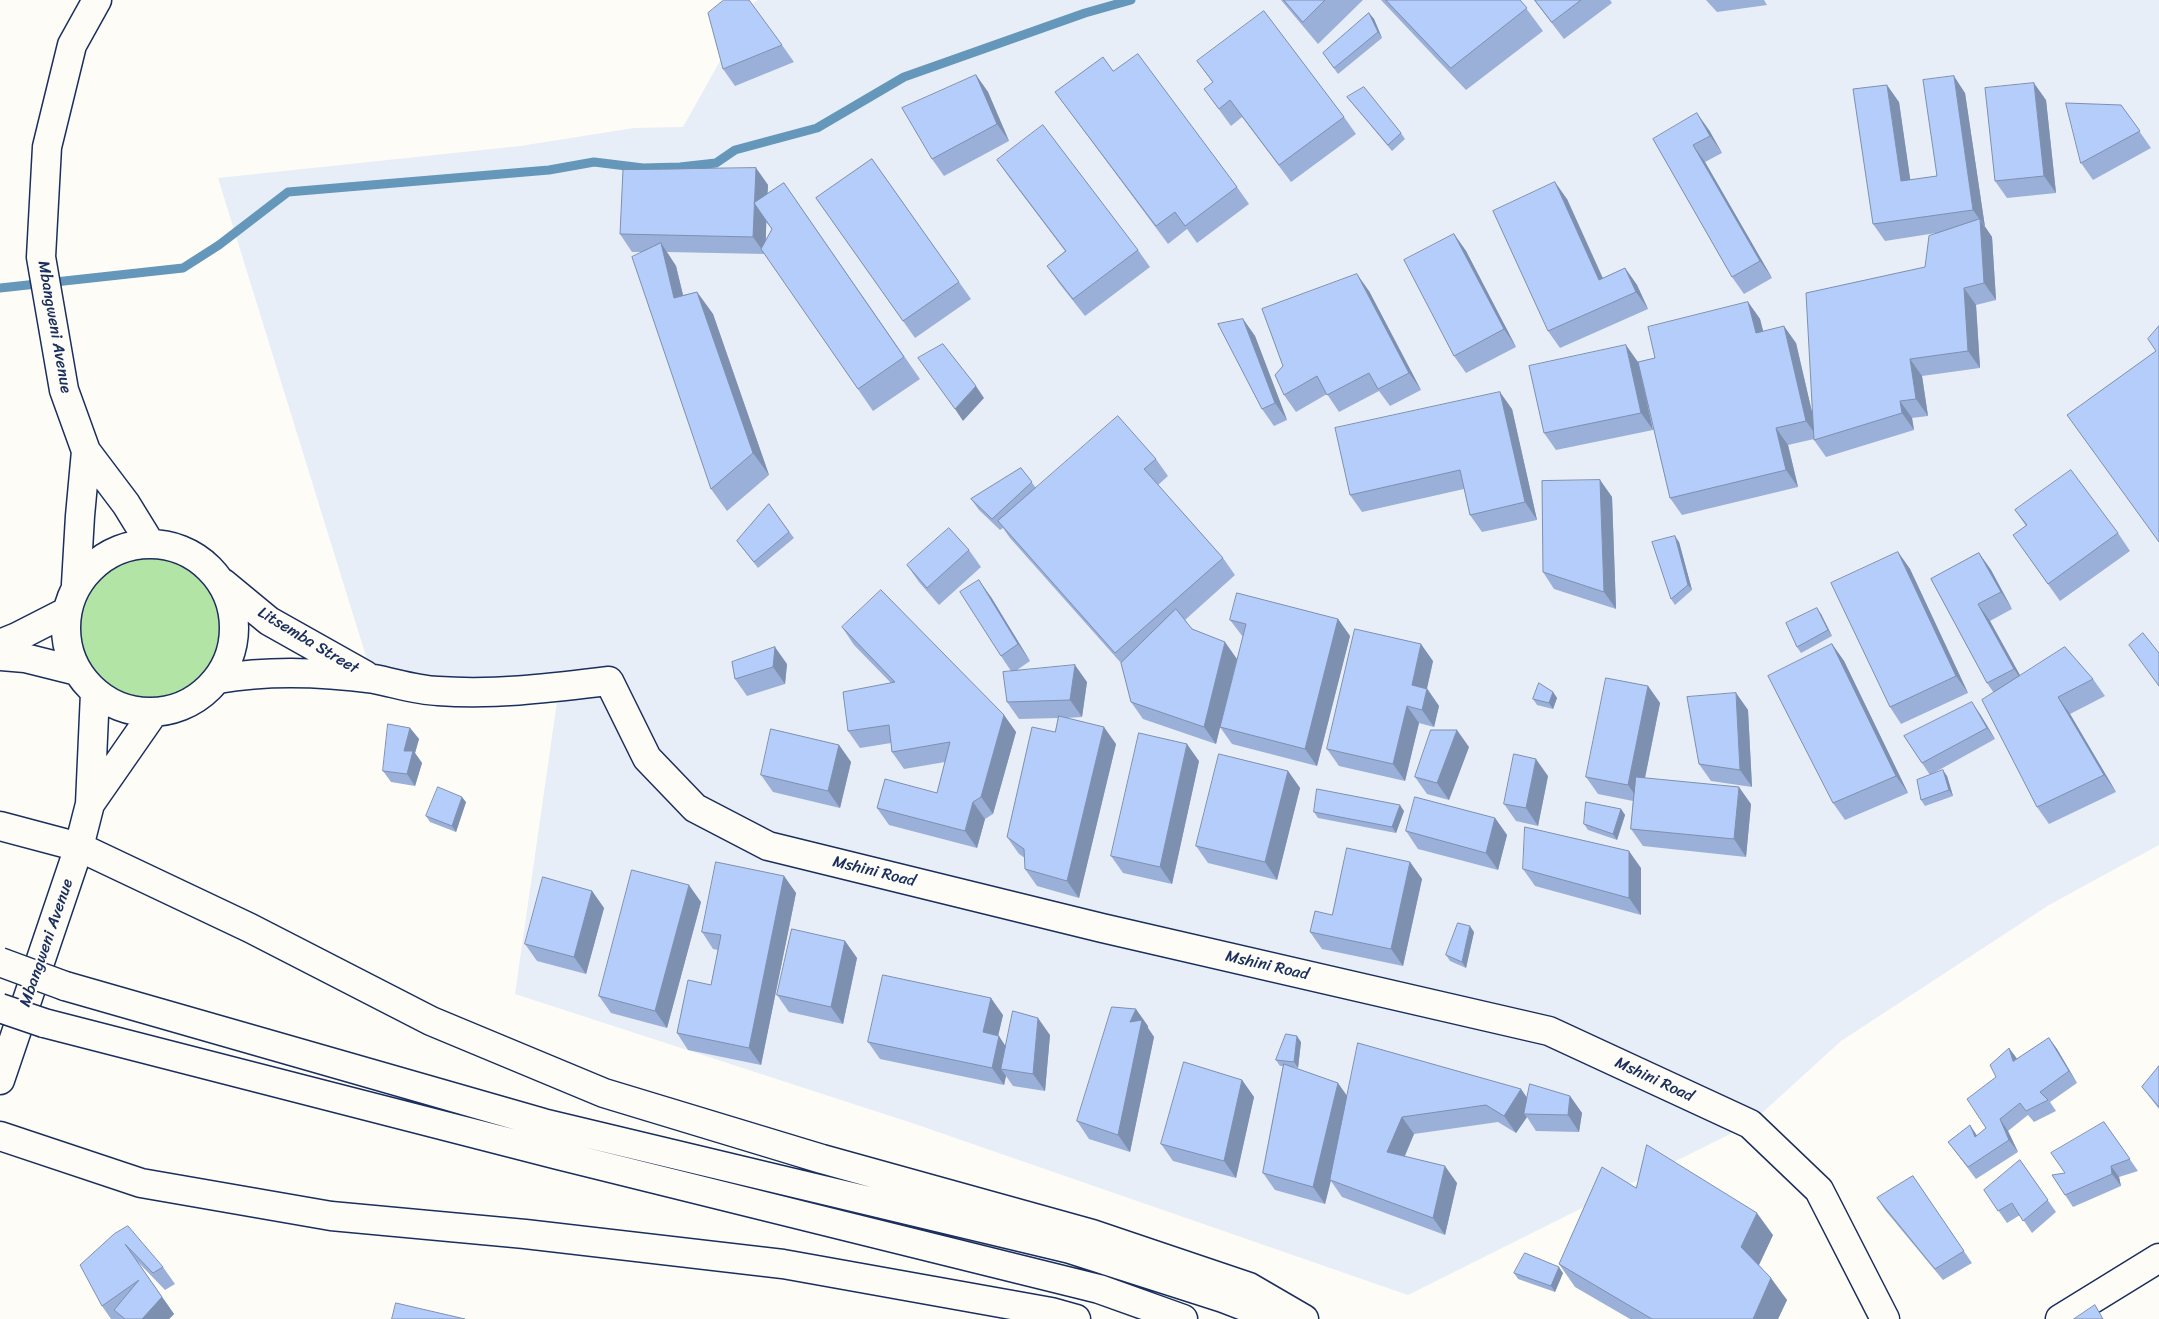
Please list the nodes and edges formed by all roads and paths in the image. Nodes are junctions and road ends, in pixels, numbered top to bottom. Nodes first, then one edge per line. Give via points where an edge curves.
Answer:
1 (97, 0) edge
2 (86, 451) junction
3 (150, 543) junction
4 (222, 582) junction
5 (76, 584) junction
6 (66, 612) junction
7 (0, 644) edge
8 (0, 656) edge
9 (77, 671) junction
10 (218, 679) junction
11 (373, 679) junction
12 (609, 681) joint
13 (95, 693) junction
14 (154, 712) junction
15 (90, 804) junction
16 (0, 826) edge
17 (79, 847) junction
18 (0, 962) edge
19 (0, 1008) edge
20 (0, 1080) edge
21 (0, 1136) edge
22 (2159, 1258) edge
23 (1076, 1319) edge
24 (1183, 1319) edge
25 (1278, 1319) edge
26 (1304, 1319) edge
27 (1885, 1319) edge
28 (2060, 1319) edge

1 - 2 main road, Mbangweni Avenue via 72,45 47,147 41,257 64,390
2 - 3 main road, Mbangweni Avenue via 126,504
2 - 5 main road, Mbangweni Avenue
3 - 4 main road via 178,548 203,561
3 - 5 main road via 112,552 95,562
4 - 10 main road via 232,606 235,631 230,656
4 - 11 main road, Litsemba Street via 269,620
5 - 6 main road
6 - 7 main road
6 - 9 main road via 66,643
8 - 9 main road via 25,658
9 - 13 main road
10 - 11 main road, Litsemba Street via 283,671
10 - 14 main road via 200,696 178,708
11 - 12 main road, Litsemba Street via 436,691 516,692
12 - 27 main road, Mshini Road via 647,758 695,808 768,846 1102,928 1548,1031 1750,1124 1819,1190
13 - 14 main road via 126,709
13 - 15 main road, Mbangweni Avenue
14 - 15 main road, Mbangweni Avenue
15 - 17 main road, Mbangweni Avenue
16 - 17 main road
17 - 20 main road, Mbangweni Avenue
17 - 26 main road via 250,928 431,1021 604,1093 822,1159 1092,1234 1249,1287
18 - 25 main road, bridge via 65,986 543,1123 1070,1250 1223,1298
19 - 24 main road, bridge via 44,1023 567,1157 1099,1288
21 - 23 main road via 142,1183 331,1216 783,1264
22 - 28 main road

